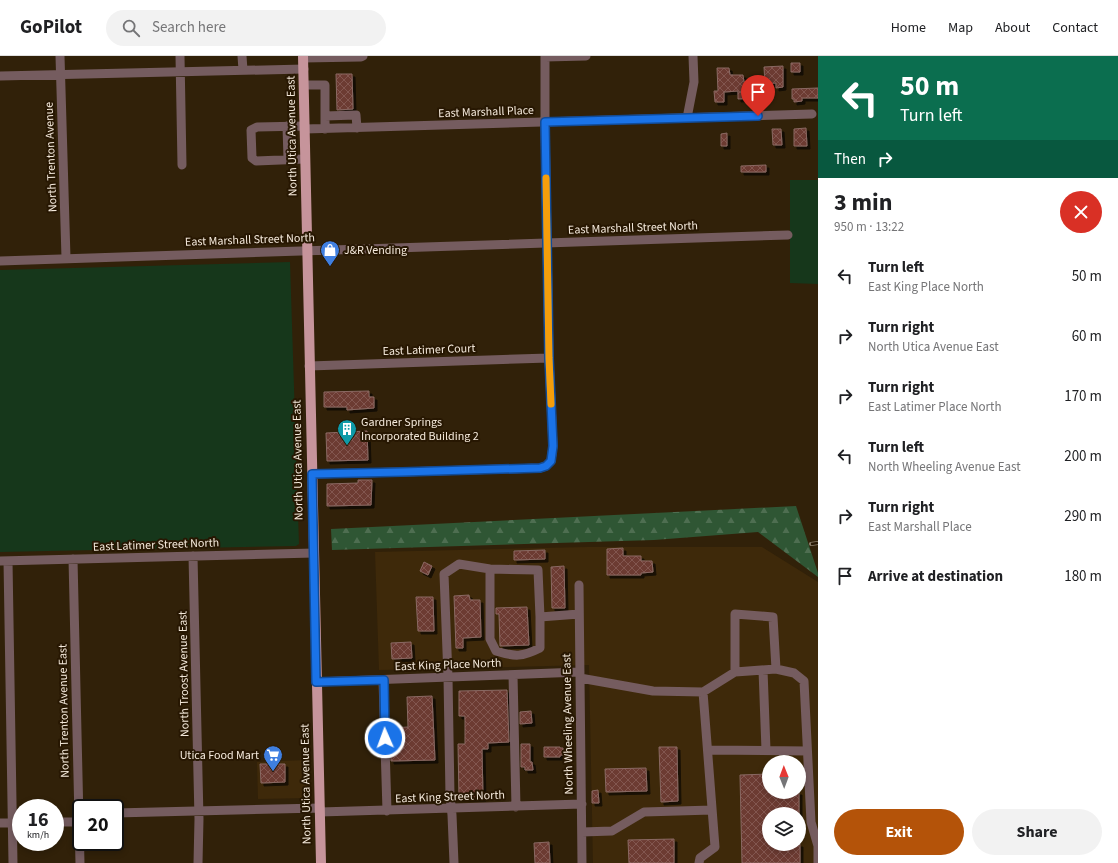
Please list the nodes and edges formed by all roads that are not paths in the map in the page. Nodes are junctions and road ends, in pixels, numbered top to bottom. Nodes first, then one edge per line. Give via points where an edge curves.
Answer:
1 (60, 56) edge
2 (180, 56) edge
3 (242, 56) edge
4 (363, 56) edge
5 (586, 56) edge
6 (693, 56) edge
7 (303, 57) edge
8 (321, 57) edge
9 (545, 57) edge
10 (304, 69) junction
11 (243, 70) junction
12 (180, 71) junction
13 (61, 74) junction
14 (0, 76) edge
15 (304, 85) junction
16 (812, 114) dead end
17 (325, 116) junction
18 (687, 118) junction
19 (545, 122) junction
20 (287, 126) junction
21 (305, 128) junction
22 (357, 128) junction
23 (325, 129) junction
24 (288, 159) junction
25 (305, 159) junction
26 (182, 165) dead end
27 (788, 235) dead end
28 (548, 243) junction
29 (307, 250) junction
30 (66, 258) junction
31 (0, 260) edge
32 (549, 358) junction
33 (309, 366) junction
34 (312, 474) junction
35 (314, 553) junction
36 (193, 556) junction
37 (72, 559) junction
38 (4, 561) edge
39 (490, 569) junction
40 (579, 584) dead end
41 (579, 614) junction
42 (540, 617) junction
43 (776, 669) junction
44 (763, 670) junction
45 (735, 672) junction
46 (512, 675) junction
47 (580, 675) junction
48 (448, 677) junction
49 (384, 680) junction
50 (316, 682) junction
51 (703, 692) junction
52 (708, 750) junction
53 (766, 750) junction
54 (807, 751) junction
55 (16, 799) edge
56 (79, 799) edge
57 (582, 804) junction
58 (516, 807) junction
59 (452, 809) junction
60 (198, 810) junction
61 (320, 810) junction
62 (712, 810) junction
63 (388, 811) junction
64 (124, 813) edge
65 (0, 823) edge
66 (12, 823) edge
67 (582, 832) junction
68 (14, 851) edge
69 (80, 851) edge
70 (13, 863) edge
71 (80, 863) edge
72 (198, 863) edge
73 (321, 863) edge
74 (454, 863) edge
75 (582, 863) edge
76 (699, 863) edge
77 (818, 863) edge

1 - 13 street, North Trenton Avenue
2 - 12 street
3 - 11 street
4 - 8 street
5 - 9 street
6 - 18 street via 694,82
7 - 8 street
7 - 10 main road, North Utica Avenue East
9 - 19 street
10 - 11 street
10 - 15 main road, North Utica Avenue East
11 - 12 street
12 - 13 street
12 - 26 street
13 - 14 street
13 - 30 street, North Trenton Avenue
15 - 17 street via 325,85
15 - 21 main road, North Utica Avenue East
16 - 18 street, East Marshall Place
17 - 22 street via 356,115
17 - 23 street
18 - 19 street, East Marshall Place
19 - 22 street, East Marshall Place
19 - 28 street
20 - 21 street, East Marshall Place
20 - 24 street
20 - 24 street, East Marshall Place via 257,126 251,130 252,158
21 - 23 street, East Marshall Place
21 - 25 main road, North Utica Avenue East
22 - 23 street, East Marshall Place
24 - 25 street
25 - 29 main road, North Utica Avenue East
27 - 28 street, East Marshall Street North
28 - 29 street, East Marshall Street North
28 - 32 street
29 - 30 street, East Marshall Street North
29 - 33 main road, North Utica Avenue East
30 - 31 street, East Marshall Street North
32 - 33 street, East Latimer Court
32 - 34 street via 553,446 551,461 546,466
33 - 34 main road, North Utica Avenue East
34 - 35 main road, North Utica Avenue East
35 - 36 street, East Latimer Street North
35 - 50 main road, North Utica Avenue East
36 - 37 street, East Latimer Street North
36 - 60 street, North Troost Avenue East
37 - 38 street, East Latimer Street North
37 - 56 street, North Trenton Avenue East
38 - 55 street
39 - 42 street via 538,570
39 - 42 street via 490,639 496,652 526,655 540,648
39 - 48 street via 459,564 444,574
40 - 41 street, North Wheeling Avenue East
41 - 42 street
41 - 47 street, North Wheeling Avenue East
43 - 44 street
43 - 45 street via 774,617 735,614
43 - 54 street via 794,673 804,681
44 - 45 street
44 - 53 street
45 - 51 street
46 - 47 street, East King Place North
46 - 48 street, East King Place North
46 - 58 street
47 - 51 street, East King Place North via 653,691
47 - 57 street, North Wheeling Avenue East
48 - 49 street, East King Place North
48 - 59 street
49 - 50 street, East King Place North
49 - 63 street
50 - 61 main road, North Utica Avenue East
51 - 52 street
52 - 53 street
52 - 62 street
53 - 54 street
54 - 77 street via 811,822 818,846
57 - 58 street, East King Street North
57 - 67 street, North Wheeling Avenue East
58 - 59 street, East King Street North
59 - 63 street, East King Street North
59 - 74 street
60 - 61 street, East King Street North
60 - 64 street, East King Street North
60 - 72 street, North Troost Avenue East
61 - 63 street, East King Street North
61 - 73 main road, North Utica Avenue East
62 - 67 street via 644,812 612,831
62 - 76 street via 715,847 700,858
65 - 66 street
67 - 75 street, North Wheeling Avenue East
68 - 70 street
69 - 71 street, North Trenton Avenue East

